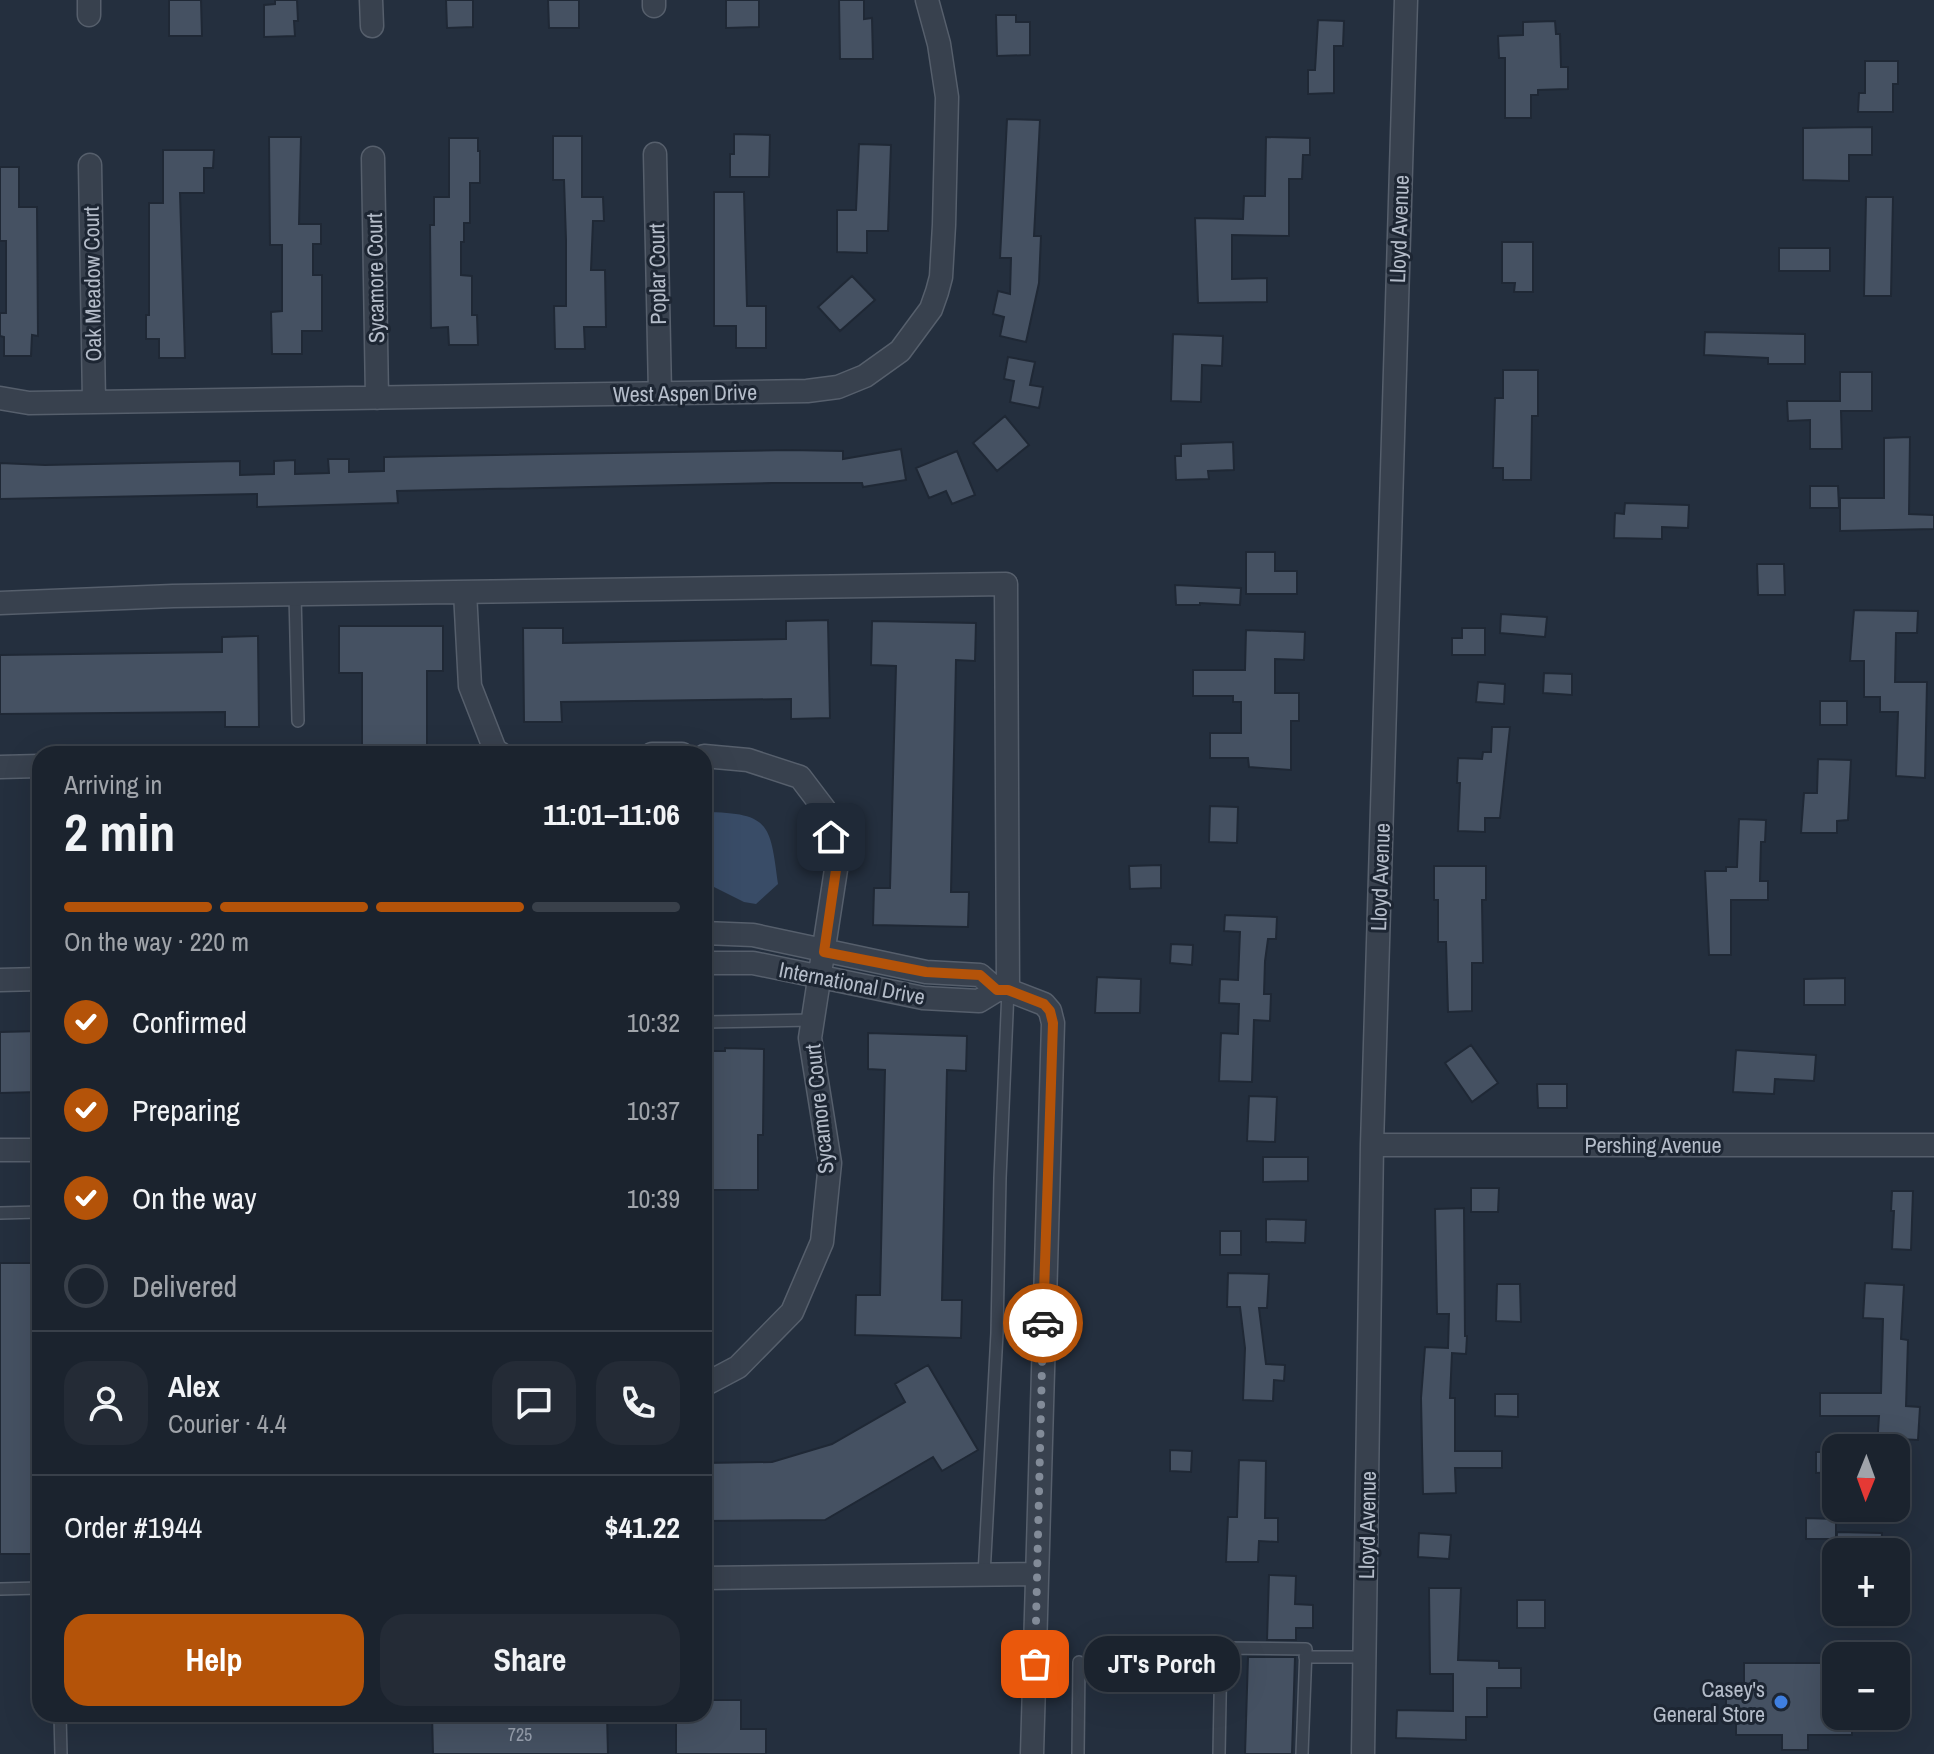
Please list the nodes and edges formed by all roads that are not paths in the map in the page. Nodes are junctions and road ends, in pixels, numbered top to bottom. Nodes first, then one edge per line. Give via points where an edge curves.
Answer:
1 (371, 0) edge
2 (927, 0) edge
3 (1406, 0) edge
4 (372, 26) dead end
5 (655, 154) dead end
6 (373, 158) dead end
7 (90, 165) dead end
8 (660, 393) junction
9 (0, 398) edge
10 (377, 398) junction
11 (94, 402) junction
12 (465, 592) junction
13 (295, 594) junction
14 (0, 603) edge
15 (298, 721) dead end
16 (493, 746) edge
17 (712, 757) edge
18 (32, 766) edge
19 (0, 767) edge
20 (712, 933) edge
21 (824, 952) junction
22 (712, 963) edge
23 (821, 977) junction
24 (32, 979) edge
25 (0, 980) edge
26 (1002, 990) junction
27 (812, 1020) junction
28 (712, 1022) edge
29 (1372, 1145) junction
30 (1934, 1145) edge
31 (0, 1150) edge
32 (32, 1150) edge
33 (32, 1212) edge
34 (0, 1213) edge
35 (712, 1381) edge
36 (1037, 1574) junction
37 (984, 1575) junction
38 (712, 1578) edge
39 (32, 1588) edge
40 (0, 1589) edge
41 (1305, 1657) junction
42 (1365, 1657) junction
43 (1079, 1662) dead end
44 (60, 1722) edge
45 (61, 1754) edge
46 (1032, 1754) edge
47 (1078, 1754) edge
48 (1219, 1754) edge
49 (1302, 1754) edge
50 (1363, 1754) edge

1 - 4 street
2 - 8 street, West Aspen Drive via 944,68 947,126 941,277 931,309 900,351 865,376 838,387
3 - 29 street, Lloyd Avenue
5 - 8 street, Poplar Court
6 - 10 street, Sycamore Court
7 - 11 street, Oak Meadow Court
8 - 10 street, West Aspen Drive
9 - 11 street, West Aspen Drive
10 - 11 street, West Aspen Drive
12 - 13 street
12 - 16 street via 470,686
12 - 26 street via 1006,584
13 - 14 street
13 - 15 lane
17 - 21 street via 748,760 800,777 825,810 837,863
18 - 19 street
20 - 21 street, International Drive via 753,935
21 - 23 street
21 - 26 street, International Drive via 926,972 980,975
22 - 23 street, International Drive via 753,963
23 - 26 street, International Drive via 923,998 979,1001
23 - 27 street, Sycamore Court
24 - 25 street
26 - 36 street, International Drive via 1044,1004 1053,1023
26 - 37 lane via 997,1333
27 - 28 lane
27 - 35 street, Sycamore Court via 810,1038 830,1163 822,1242 792,1312 738,1367
29 - 30 street, Pershing Avenue
29 - 42 street, Lloyd Avenue
31 - 32 street
33 - 34 lane
36 - 37 street
36 - 46 street, International Drive
37 - 38 street
39 - 40 lane
41 - 42 lane
41 - 48 lane via 1306,1649 1221,1648
41 - 49 lane
42 - 50 street, Lloyd Avenue
43 - 47 lane
44 - 45 lane

